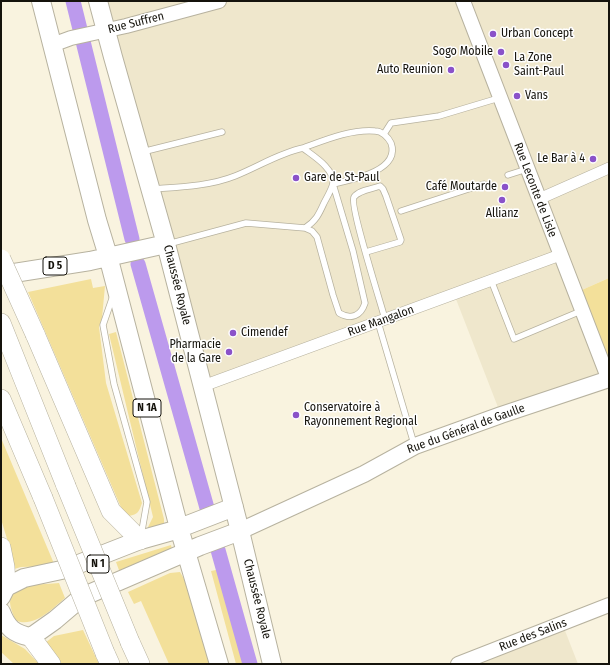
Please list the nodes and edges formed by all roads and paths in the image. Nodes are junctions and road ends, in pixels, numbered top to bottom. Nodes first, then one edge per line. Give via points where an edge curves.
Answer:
1 (41, 1) edge
2 (98, 1) edge
3 (220, 1) edge
4 (463, 1) edge
5 (98, 32) junction
6 (52, 45) junction
7 (500, 98) junction
8 (222, 132) dead end
9 (384, 134) junction
10 (303, 148) junction
11 (140, 153) junction
12 (609, 168) edge
13 (527, 169) junction
14 (508, 176) dead end
15 (333, 184) junction
16 (484, 184) dead end
17 (150, 189) junction
18 (539, 199) junction
19 (401, 211) dead end
20 (305, 228) junction
21 (166, 244) junction
22 (366, 252) junction
23 (560, 255) junction
24 (108, 256) junction
25 (1, 259) edge
26 (1, 274) edge
27 (491, 280) junction
28 (116, 287) junction
29 (582, 311) junction
30 (382, 321) junction
31 (1, 323) edge
32 (609, 379) edge
33 (203, 386) junction
34 (1, 399) edge
35 (415, 446) junction
36 (234, 507) junction
37 (179, 528) junction
38 (240, 531) junction
39 (140, 540) junction
40 (1, 547) edge
41 (186, 553) junction
42 (4, 592) edge
43 (609, 605) edge
44 (1, 612) edge
45 (30, 637) junction
46 (108, 659) edge
47 (51, 664) edge
48 (140, 664) edge
49 (219, 664) edge
50 (272, 664) edge
51 (458, 664) edge

1 - 6 main road, N 1A
2 - 5 main road, Chaussée Royale
3 - 5 street, Rue Suffren
4 - 7 street, Rue Leconte de Lisle
5 - 6 street, Rue Suffren
5 - 11 main road, Chaussée Royale
6 - 24 main road, N 1A
7 - 9 lane via 439,116 391,123
7 - 13 street, Rue Leconte de Lisle
8 - 11 lane
9 - 10 lane via 376,131 355,132
9 - 15 lane via 392,146 392,154 384,166 372,173
10 - 15 lane via 327,168
10 - 17 lane via 291,150 215,182
11 - 17 main road, Chaussée Royale
12 - 18 street
13 - 14 lane
13 - 18 street, Rue Leconte de Lisle
15 - 20 lane via 318,216
15 - 20 lane via 366,304 355,316 339,313 317,237
16 - 19 lane
17 - 21 main road, Chaussée Royale
18 - 23 street, Rue Leconte de Lisle
20 - 21 lane via 246,223
21 - 24 main road
21 - 33 main road, Chaussée Royale
22 - 22 lane via 352,201 360,192 380,186 401,240
22 - 30 lane
23 - 27 street, Rue Mangalon
23 - 29 street, Rue Leconte de Lisle
24 - 26 main road, D 5
24 - 28 main road, N 1A
25 - 39 highway, bridge via 111,511
27 - 29 lane via 514,339
27 - 30 street, Rue Mangalon
28 - 37 main road, N 1A
28 - 39 lane via 103,325 114,384 147,502
29 - 32 street, Rue Leconte de Lisle
30 - 33 street, Rue Mangalon
30 - 35 lane
31 - 48 highway, N 1, bridge
32 - 35 main road, Rue du Général de Gaulle
33 - 36 main road, Chaussée Royale
34 - 46 highway, N 1, bridge
35 - 38 main road, Rue du Général de Gaulle via 364,474
36 - 37 main road
36 - 38 main road, Chaussée Royale
37 - 39 main road
37 - 41 main road, N 1A
38 - 41 main road
38 - 50 main road, Chaussée Royale
39 - 42 main road via 66,569 24,578
40 - 42 highway via 5,567
41 - 45 main road via 82,597
41 - 49 main road, N 1A
43 - 51 street, Rue des Salins
44 - 45 main road via 12,630
45 - 47 highway

